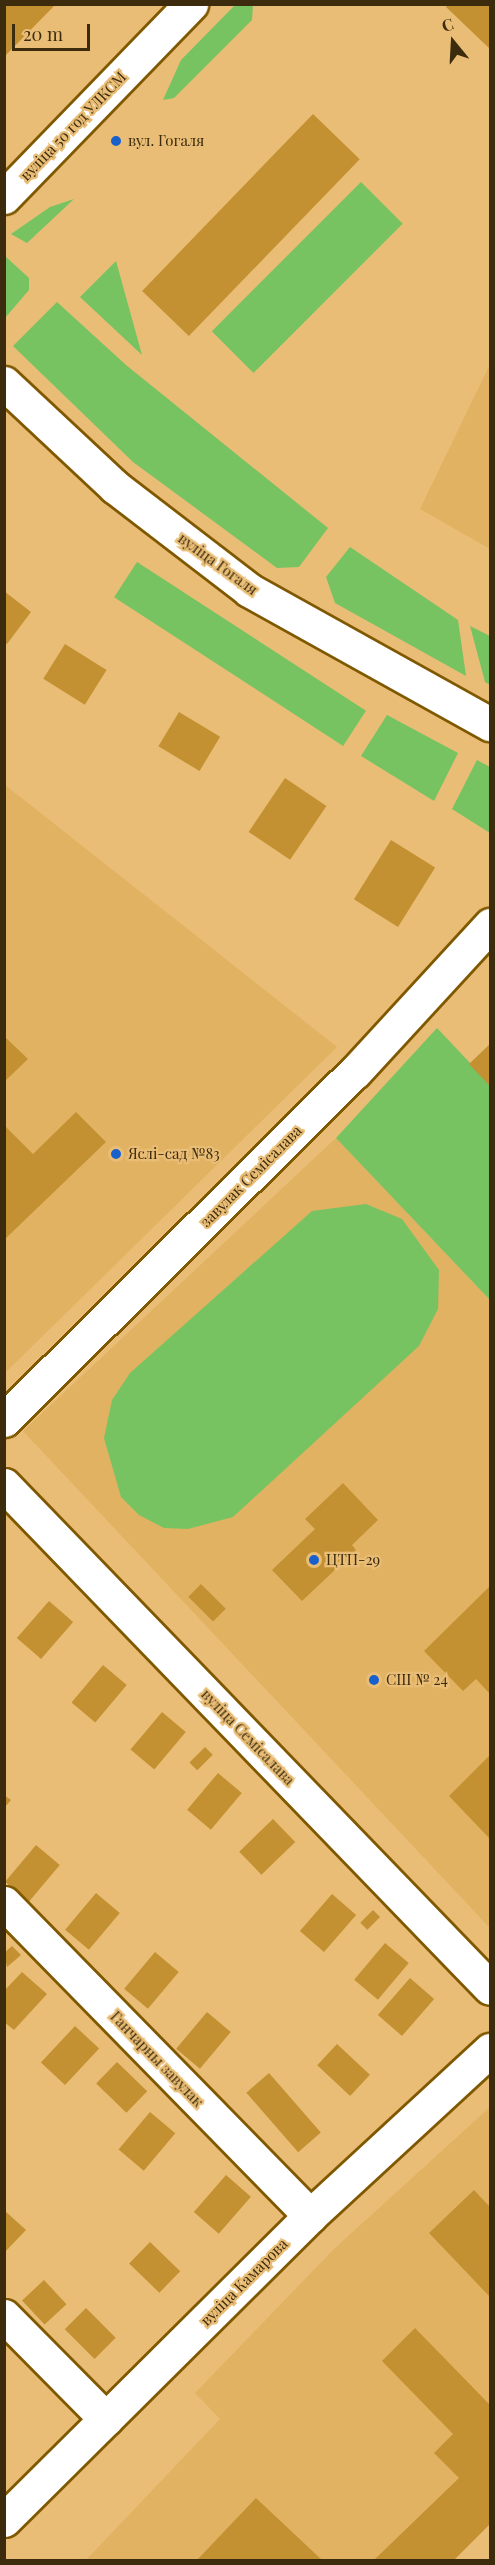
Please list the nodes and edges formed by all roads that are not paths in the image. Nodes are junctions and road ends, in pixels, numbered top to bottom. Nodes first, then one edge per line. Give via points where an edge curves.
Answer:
1 (191, 4) edge
2 (4, 196) edge
3 (4, 383) edge
4 (490, 724) edge
5 (490, 925) edge
6 (4, 1420) edge
7 (4, 1485) edge
8 (4, 1903) edge
9 (490, 1988) edge
10 (490, 2050) edge
11 (310, 2216) junction
12 (4, 2316) edge
13 (106, 2419) junction
14 (4, 2520) edge

1 - 2 street, вуліца 50 год УЛКСМ
3 - 4 street, вуліца Гогаля via 115,487 249,590
5 - 6 street, завулак Семісалава via 355,1072
7 - 9 street, вуліца Семісалава
8 - 11 street, Ганчарны завулак
10 - 11 street, вуліца Камарова
11 - 13 street, вуліца Камарова
12 - 13 street
13 - 14 street, вуліца Камарова

